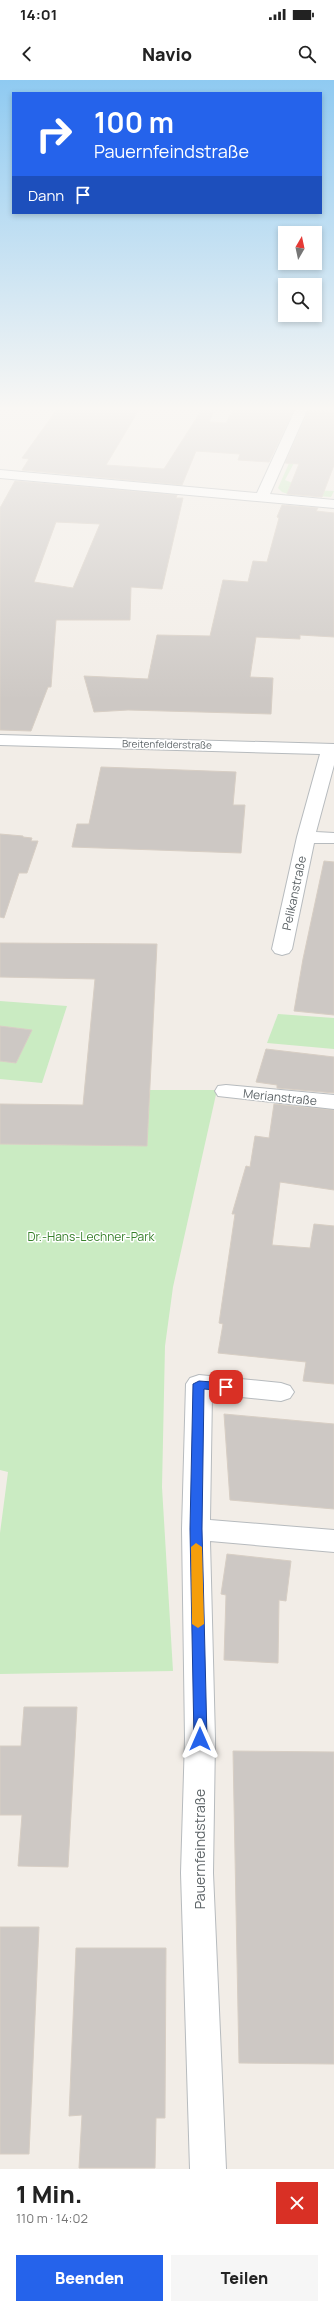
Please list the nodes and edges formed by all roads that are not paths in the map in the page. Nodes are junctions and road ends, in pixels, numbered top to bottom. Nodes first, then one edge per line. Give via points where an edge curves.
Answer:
1 (0, 740) edge
2 (332, 749) edge
3 (306, 836) junction
4 (334, 838) edge
5 (282, 949) dead end
6 (226, 1091) dead end
7 (334, 1102) edge
8 (281, 1392) dead end
9 (196, 1529) junction
10 (334, 1541) edge
11 (208, 2169) edge

1 - 2 street, Breitenfelderstraße
2 - 3 street, Pelikanstraße
3 - 4 street
3 - 5 street, Pelikanstraße
6 - 7 street, Merianstraße
8 - 9 street, Pauernfeindstraße via 199,1384
9 - 10 street
9 - 11 street, Pauernfeindstraße via 200,1732 197,1874

